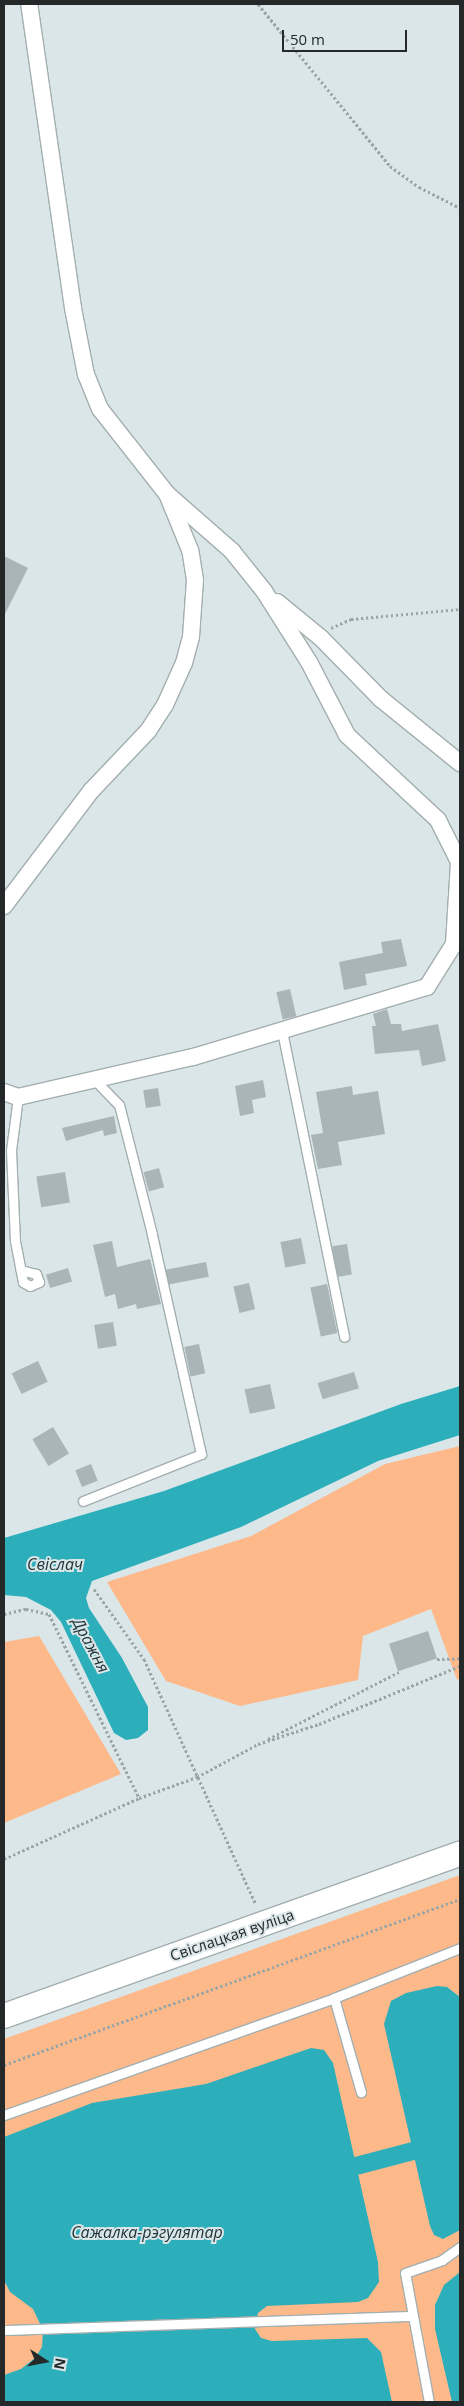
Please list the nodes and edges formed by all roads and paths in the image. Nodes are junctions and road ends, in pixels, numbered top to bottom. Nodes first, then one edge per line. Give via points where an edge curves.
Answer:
1 (29, 4) edge
2 (258, 4) edge
3 (460, 208) edge
4 (167, 494) junction
5 (264, 591) junction
6 (460, 609) edge
7 (321, 638) junction
8 (460, 763) edge
9 (4, 906) edge
10 (282, 1031) junction
11 (94, 1080) junction
12 (11, 1095) edge
13 (12, 1140) junction
14 (4, 1151) edge
15 (21, 1270) dead end
16 (344, 1337) dead end
17 (83, 1502) dead end
18 (94, 1589) dead end
19 (4, 1614) edge
20 (460, 1658) edge
21 (437, 1659) dead end
22 (460, 1666) edge
23 (398, 1672) dead end
24 (258, 1744) junction
25 (197, 1777) junction
26 (139, 1798) junction
27 (460, 1854) edge
28 (4, 1859) edge
29 (460, 1899) edge
30 (255, 1903) dead end
31 (460, 1948) edge
32 (334, 1998) junction
33 (4, 2016) edge
34 (4, 2065) edge
35 (361, 2092) dead end
36 (4, 2115) edge
37 (460, 2248) edge
38 (411, 2316) junction
39 (4, 2330) edge
40 (429, 2402) edge

1 - 4 street via 73,308 86,375 100,409
2 - 3 path via 390,166 419,188
4 - 5 street via 232,551
4 - 9 street via 190,550 195,580 190,637 184,663 165,705 148,731 91,791
5 - 7 street
5 - 10 street via 309,662 347,734 438,820 459,862 454,944 427,987
6 - 7 path via 351,619 334,626
7 - 8 street via 381,699
10 - 11 street via 193,1058
10 - 16 lane
11 - 12 street
11 - 17 lane via 119,1105 152,1234 201,1454
12 - 13 lane
13 - 14 lane
13 - 15 lane via 12,1208
18 - 25 path via 144,1659
19 - 26 path via 26,1609 48,1614
20 - 21 path
22 - 24 path via 319,1724
23 - 24 path
24 - 25 path
25 - 26 path
25 - 30 path
26 - 28 path
27 - 33 main road, Свіслацкая вуліца
29 - 34 path
31 - 32 lane
32 - 35 lane
32 - 36 lane
37 - 38 lane via 442,2260 405,2273
38 - 39 lane via 255,2324
38 - 40 lane

